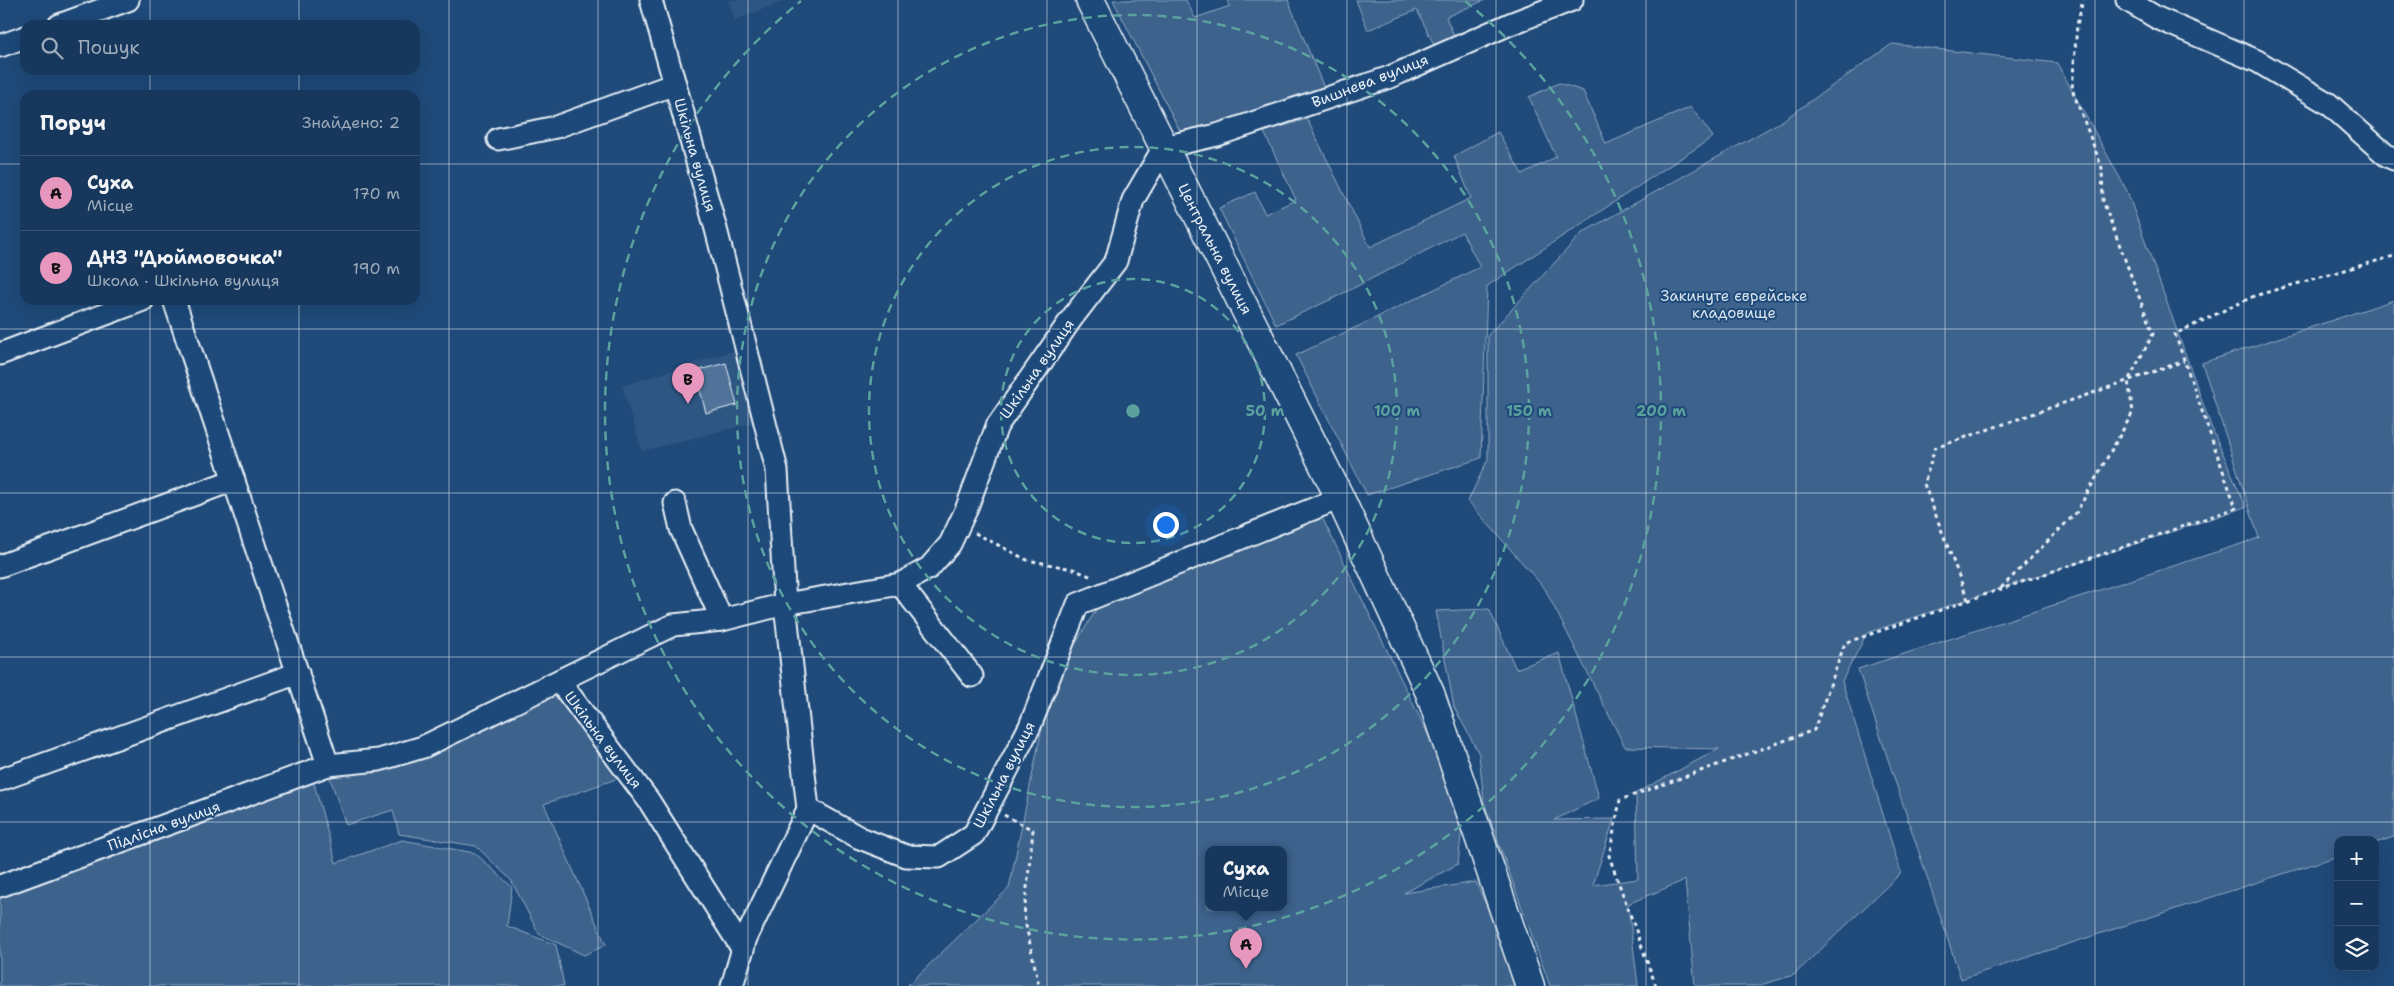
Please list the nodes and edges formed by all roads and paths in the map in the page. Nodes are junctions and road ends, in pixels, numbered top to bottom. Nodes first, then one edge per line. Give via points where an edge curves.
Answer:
1 (128, 0) edge
2 (651, 0) edge
3 (1090, 0) edge
4 (1572, 0) edge
5 (2083, 0) edge
6 (2127, 0) edge
7 (73, 20) edge
8 (20, 39) edge
9 (0, 46) edge
10 (674, 84) junction
11 (498, 139) dead end
12 (1164, 147) junction
13 (2394, 159) edge
14 (2394, 256) edge
15 (130, 305) edge
16 (176, 305) edge
17 (0, 354) edge
18 (2184, 361) junction
19 (2128, 380) junction
20 (234, 480) junction
21 (1340, 498) junction
22 (674, 503) dead end
23 (959, 525) junction
24 (0, 566) edge
25 (900, 584) junction
26 (2000, 589) dead end
27 (1113, 590) junction
28 (1968, 600) junction
29 (785, 604) junction
30 (722, 620) junction
31 (298, 673) junction
32 (972, 676) dead end
33 (560, 682) junction
34 (328, 766) junction
35 (0, 780) edge
36 (988, 807) junction
37 (808, 809) junction
38 (0, 886) edge
39 (742, 950) junction
40 (732, 986) edge
41 (1039, 986) edge
42 (1530, 986) edge
43 (1656, 986) edge

1 - 7 street
2 - 10 street, Шкільна вулиця
3 - 12 main road, Центральна вулиця
4 - 12 street, Вишнева вулиця via 1390,77 1217,135
5 - 19 path via 2077,25 2072,89 2102,168 2103,201 2153,334
6 - 13 street via 2157,18 2257,61 2329,104
8 - 9 street
10 - 11 street via 556,127
10 - 29 street, Шкільна вулиця via 716,229 777,470
12 - 21 main road, Центральна вулиця
12 - 23 street, Шкільна вулиця via 1133,200 1116,260 997,426
14 - 18 path via 2254,296 2175,334
15 - 17 street
16 - 20 street
18 - 19 path
18 - 28 path via 2236,508
19 - 26 path via 2133,412 2076,512
19 - 28 path via 1935,448 1924,484
20 - 24 street
20 - 31 street
21 - 27 street
21 - 42 main road, Центральна вулиця via 1430,693
22 - 30 street via 681,529
23 - 25 street, Шкільна вулиця via 950,544 929,568
23 - 27 path via 1027,560 1089,575
25 - 29 street, Шкільна вулиця
25 - 32 street
27 - 36 street, Шкільна вулиця via 1078,604 1030,726
28 - 43 path via 1844,643 1814,730 1620,800 1609,856
29 - 30 street, Шкільна вулиця
29 - 37 street, Шкільна вулиця
30 - 33 street, Шкільна вулиця via 673,625
31 - 34 street
31 - 35 street
33 - 34 street, Шкільна вулиця via 423,747 379,760
33 - 39 street, Шкільна вулиця via 649,801
34 - 38 street, Підлісна вулиця
36 - 37 street, Шкільна вулиця via 974,834 939,857 906,856 860,838
36 - 41 path via 1033,830 1024,916
37 - 39 street
39 - 40 street

